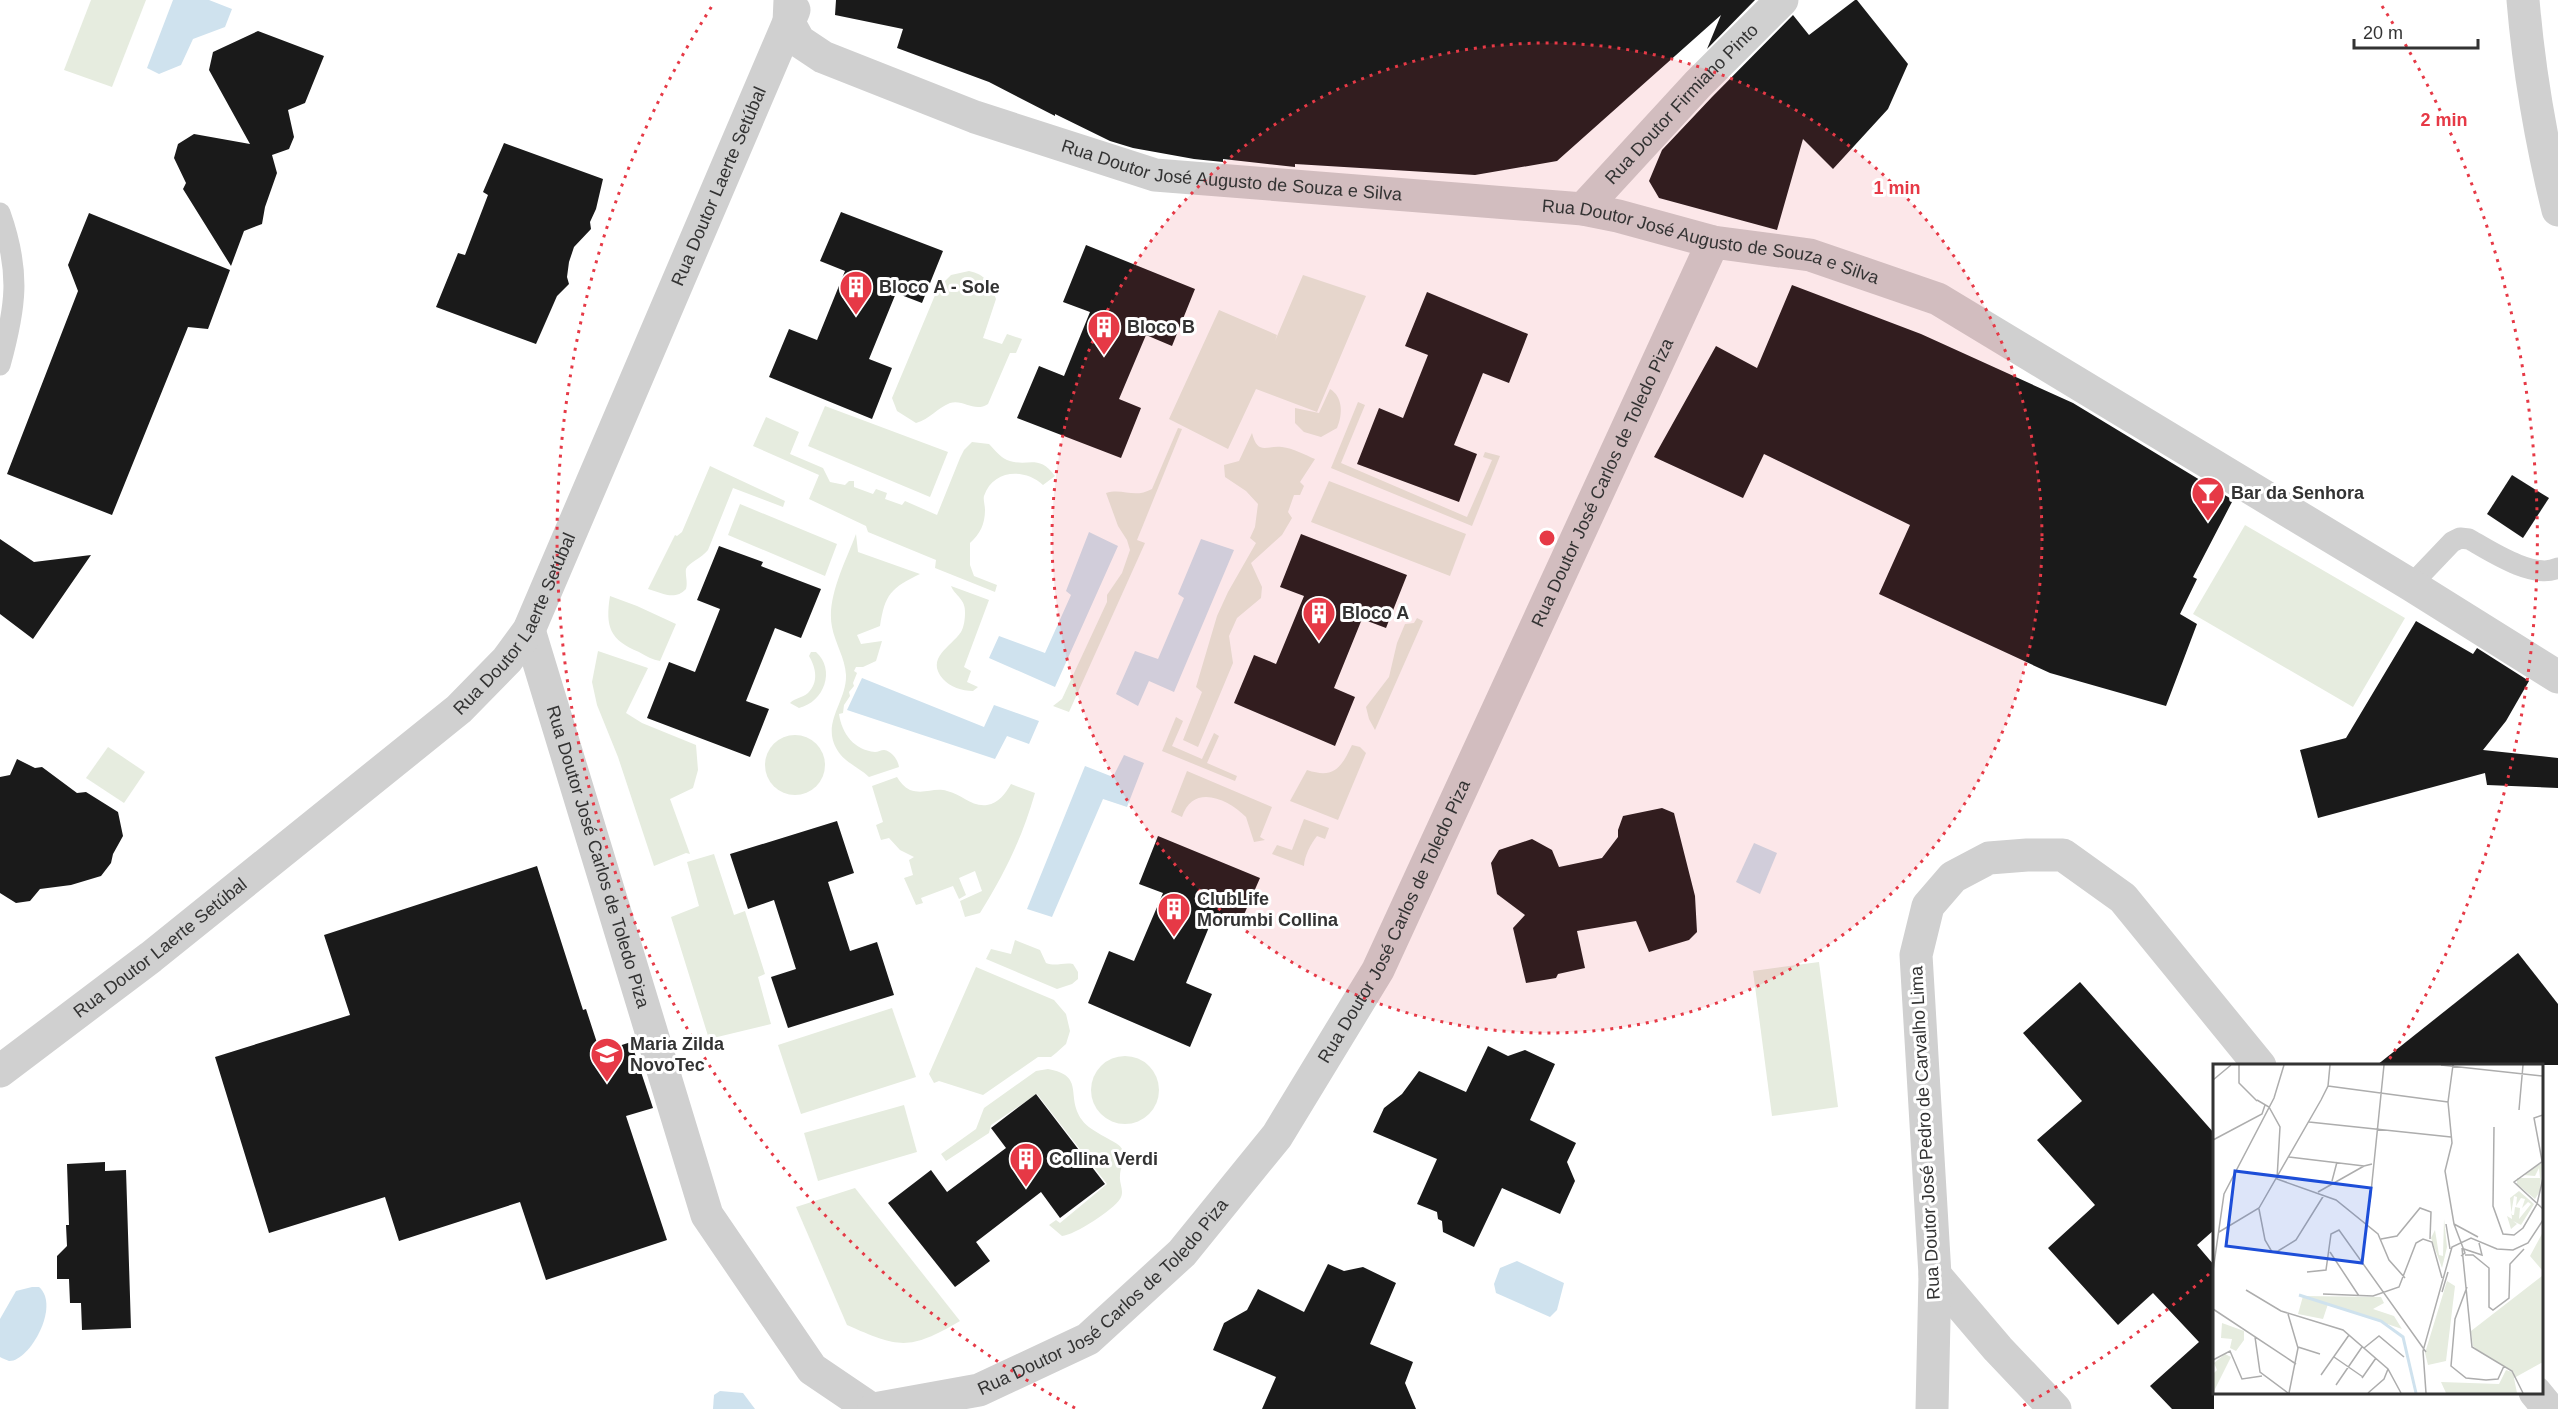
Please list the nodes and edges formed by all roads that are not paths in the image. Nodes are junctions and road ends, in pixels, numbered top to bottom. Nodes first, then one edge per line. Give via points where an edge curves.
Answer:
1 (1782, 0) edge
2 (2523, 0) edge
3 (792, 8) edge
4 (1583, 209) junction
5 (2558, 210) edge
6 (0, 213) edge
7 (1713, 242) junction
8 (0, 365) edge
9 (2558, 568) edge
10 (2410, 585) junction
11 (529, 630) junction
12 (2558, 677) edge
13 (2259, 1064) edge
14 (0, 1071) edge
15 (1935, 1275) junction
16 (2537, 1394) edge
17 (872, 1409) edge
18 (1932, 1409) edge
19 (2055, 1409) edge
20 (2549, 1409) edge

1 - 4 street, Rua Doutor Firmiano Pinto
2 - 5 street via 2527,54
3 - 4 street, Rua Doutor José Augusto de Souza e Silva via 799,41 823,57 975,117 1155,175
3 - 11 street, Rua Doutor Laerte Setúbal
4 - 7 street, Rua Doutor José Augusto de Souza e Silva
6 - 8 lane via 12,258 15,303
7 - 10 street, Rua Doutor José Augusto de Souza e Silva via 1810,255 1938,299
7 - 17 street, Rua Doutor José Carlos de Toledo Piza via 1378,970 1276,1136 1182,1253 1088,1339 979,1390
9 - 10 lane via 2551,572 2519,566 2460,538
10 - 12 street, Rua Doutor José Augusto de Souza e Silva
11 - 14 street, Rua Doutor Laerte Setúbal via 507,660 459,710 151,957
11 - 17 street, Rua Doutor José Carlos de Toledo Piza via 707,1215 812,1369
13 - 15 street, Rua Doutor José Pedro de Carvalho Lima via 2123,898 2063,855 1989,858 1953,878 1928,906 1917,954
15 - 18 street, Rua Doutor José Pedro de Carvalho Lima
15 - 19 street
16 - 20 street

